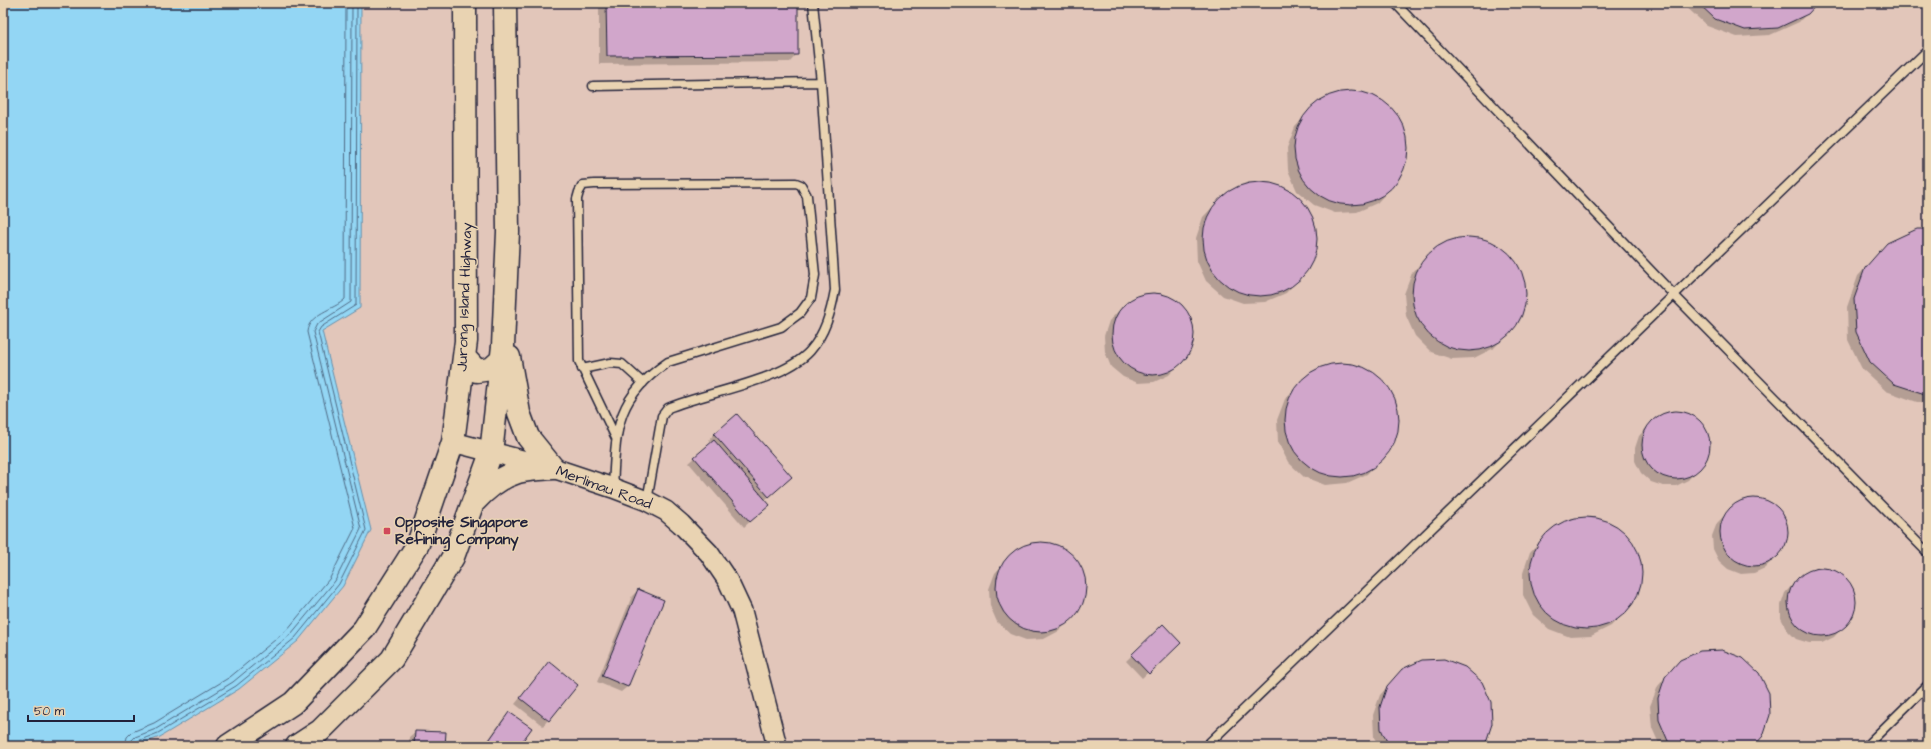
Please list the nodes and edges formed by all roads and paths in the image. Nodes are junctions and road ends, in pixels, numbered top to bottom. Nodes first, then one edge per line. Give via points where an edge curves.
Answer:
1 (465, 3) edge
2 (505, 3) edge
3 (813, 3) edge
4 (1395, 3) edge
5 (1928, 50) edge
6 (821, 82) junction
7 (593, 86) dead end
8 (1674, 296) junction
9 (504, 329) junction
10 (465, 358) junction
11 (501, 360) junction
12 (582, 369) junction
13 (643, 383) junction
14 (616, 438) junction
15 (453, 442) junction
16 (491, 453) junction
17 (553, 468) junction
18 (613, 488) junction
19 (647, 501) junction
20 (473, 502) junction
21 (1928, 553) edge
22 (1928, 685) edge
23 (228, 746) edge
24 (297, 746) edge
25 (777, 746) edge
26 (1206, 746) edge
27 (1866, 746) edge

1 - 10 main road, Jurong Island Highway
2 - 9 main road via 508,232
3 - 6 lane
4 - 8 lane
5 - 8 lane
6 - 7 lane
6 - 19 lane via 835,290 824,330 810,351 795,365 776,374 668,408 662,416
8 - 21 lane
8 - 26 lane
9 - 11 main road
9 - 17 main road via 519,413 528,437
10 - 11 main road via 476,371 491,369
10 - 15 main road, Jurong Island Highway
11 - 16 main road
12 - 13 lane via 610,363 622,364
12 - 13 lane via 578,351 577,199 584,185 801,185 807,196 815,275 811,298 800,313 781,327 668,362
12 - 14 lane
13 - 14 lane via 634,392 622,413
14 - 18 lane
15 - 16 street, Merlimau Road
15 - 23 main road, Jurong Island Highway via 418,544 364,630 293,704
16 - 17 street, Merlimau Road
16 - 20 main road
17 - 18 street, Merlimau Road
17 - 20 main road via 518,472 501,479
18 - 19 street, Merlimau Road
19 - 25 street, Merlimau Road via 666,511 681,524 709,553 728,581 742,611
20 - 24 main road via 453,557 392,659 320,731
22 - 27 lane

